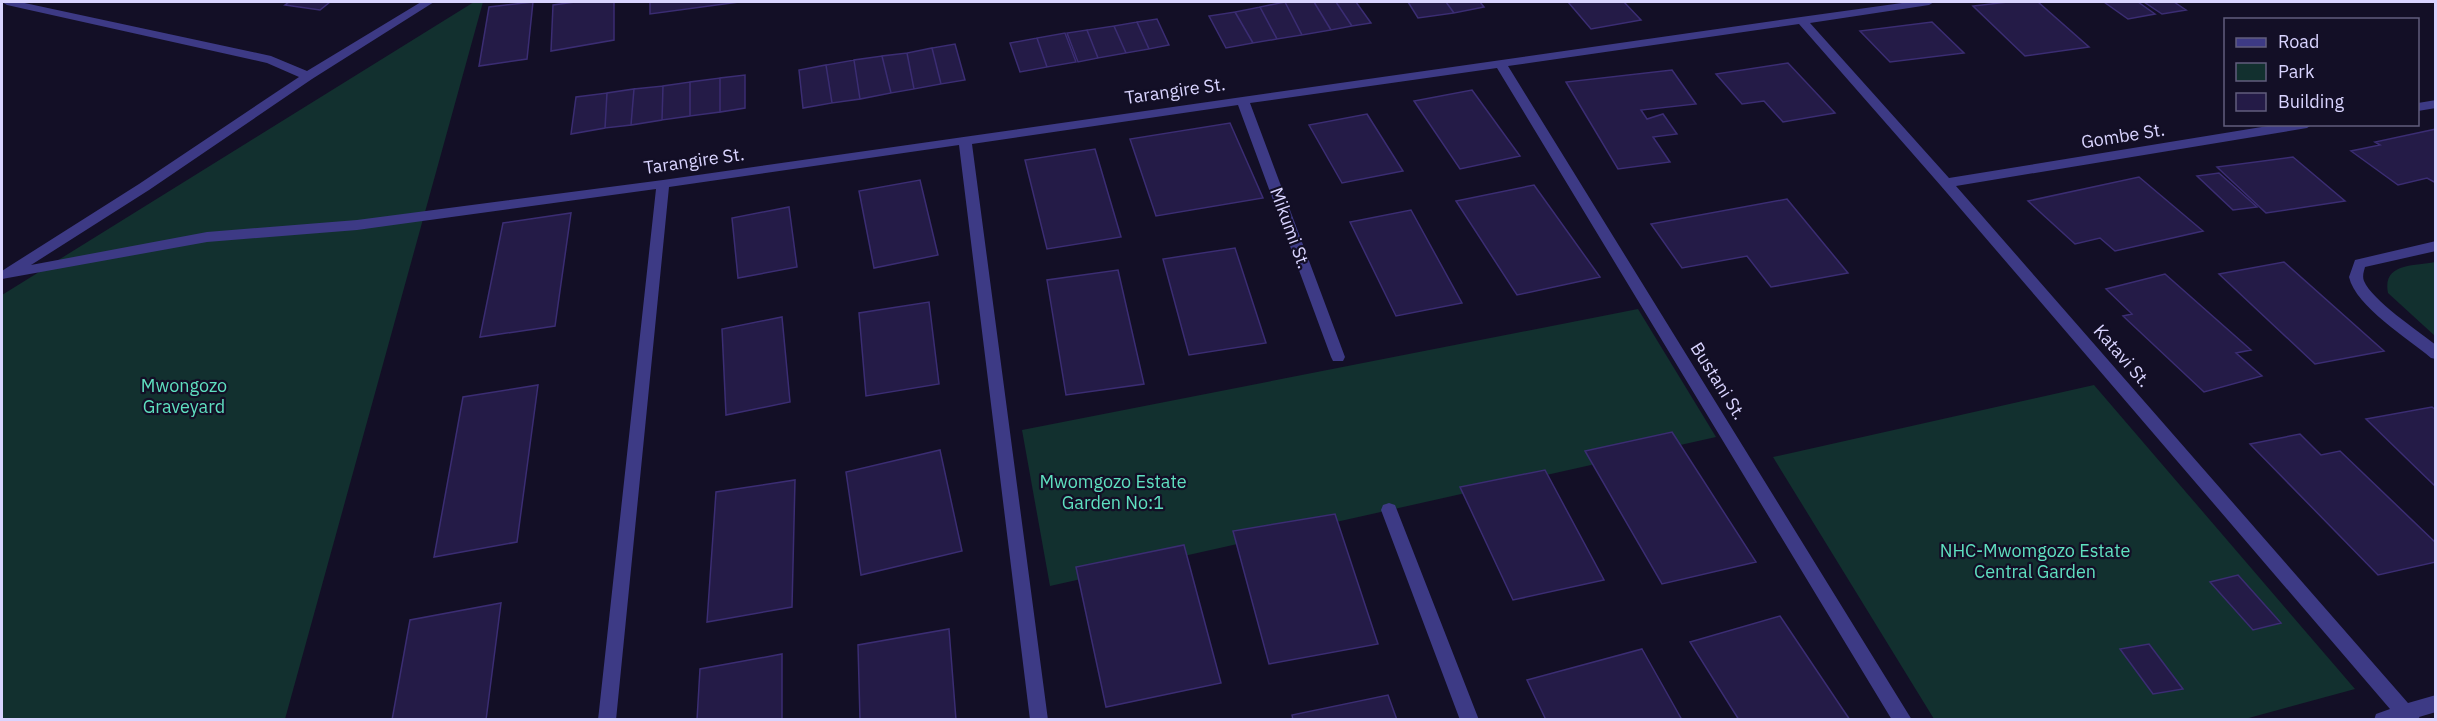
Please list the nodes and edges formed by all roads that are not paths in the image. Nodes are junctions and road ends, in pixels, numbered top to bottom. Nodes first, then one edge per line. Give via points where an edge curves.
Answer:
1 (7, 2) edge
2 (428, 2) edge
3 (1929, 2) edge
4 (1801, 20) junction
5 (1500, 63) junction
6 (308, 76) junction
7 (1242, 99) junction
8 (2436, 104) edge
9 (2419, 106) edge
10 (2295, 126) edge
11 (965, 139) junction
12 (1946, 183) junction
13 (663, 184) junction
14 (2436, 246) edge
15 (3, 276) edge
16 (2436, 354) edge
17 (1338, 357) dead end
18 (1389, 510) dead end
19 (2436, 703) edge
20 (2407, 716) edge
21 (607, 720) edge
22 (1039, 720) edge
23 (1470, 720) edge
24 (1903, 720) edge
25 (2384, 720) edge

1 - 6 street via 271,60
2 - 6 street
3 - 4 street, Tarangire St.
4 - 5 street, Tarangire St.
4 - 12 street, Katavi St.
5 - 7 street, Tarangire St.
5 - 24 street, Bustani St.
6 - 15 street
7 - 11 street, Tarangire St.
7 - 17 street, Mikumi St.
8 - 9 street
10 - 12 street, Gombe St.
11 - 13 street, Tarangire St.
11 - 22 street
12 - 20 street, Katavi St.
13 - 15 street, Tarangire St. via 425,216 207,237
13 - 21 street
14 - 16 street via 2360,263 2355,273 2358,284 2377,304
18 - 23 street
19 - 20 street
20 - 25 street

